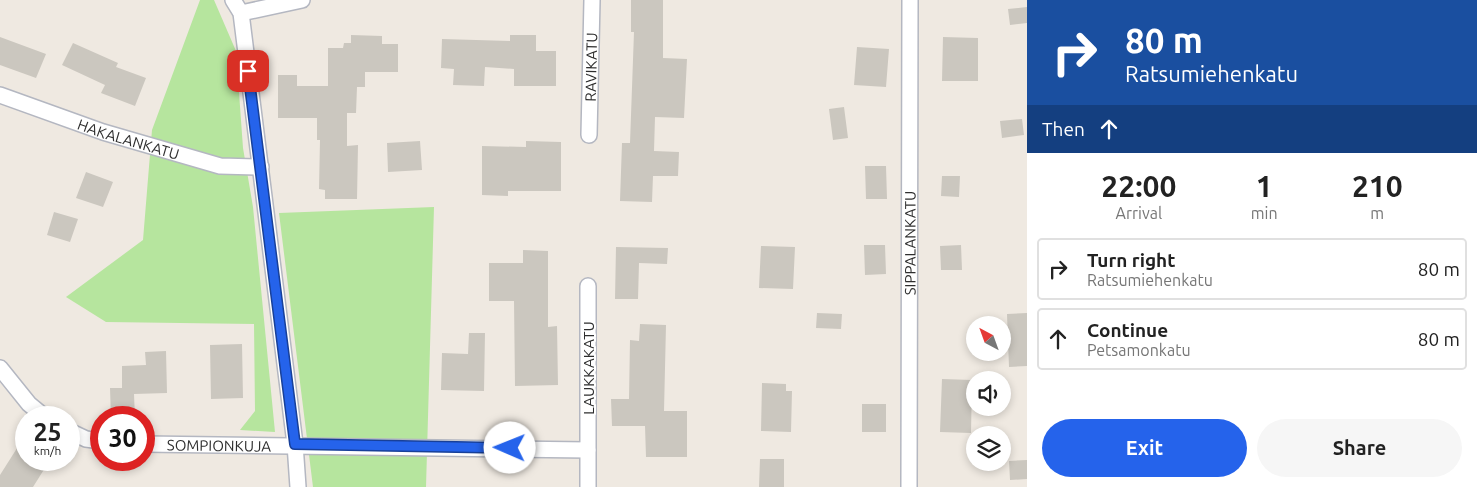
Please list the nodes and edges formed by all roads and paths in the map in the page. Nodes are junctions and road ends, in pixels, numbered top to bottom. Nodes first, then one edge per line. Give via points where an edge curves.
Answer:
1 (302, 0) edge
2 (592, 0) edge
3 (910, 0) edge
4 (237, 7) edge
5 (0, 95) edge
6 (589, 135) dead end
7 (261, 167) junction
8 (588, 286) dead end
9 (0, 368) edge
10 (31, 406) edge
11 (155, 444) edge
12 (295, 444) junction
13 (588, 450) junction
14 (298, 487) edge
15 (588, 487) edge
16 (909, 487) edge

1 - 4 street
2 - 6 street, RAVIKATU
3 - 16 street, SIPPALANKATU
4 - 7 street
5 - 7 street, HAKALANKATU via 103,132 220,166
7 - 12 street
8 - 13 street, LAUKKAKATU
9 - 10 street
11 - 12 street, SOMPIONKUJA
12 - 13 street
12 - 14 street
13 - 15 street, LAUKKAKATU

